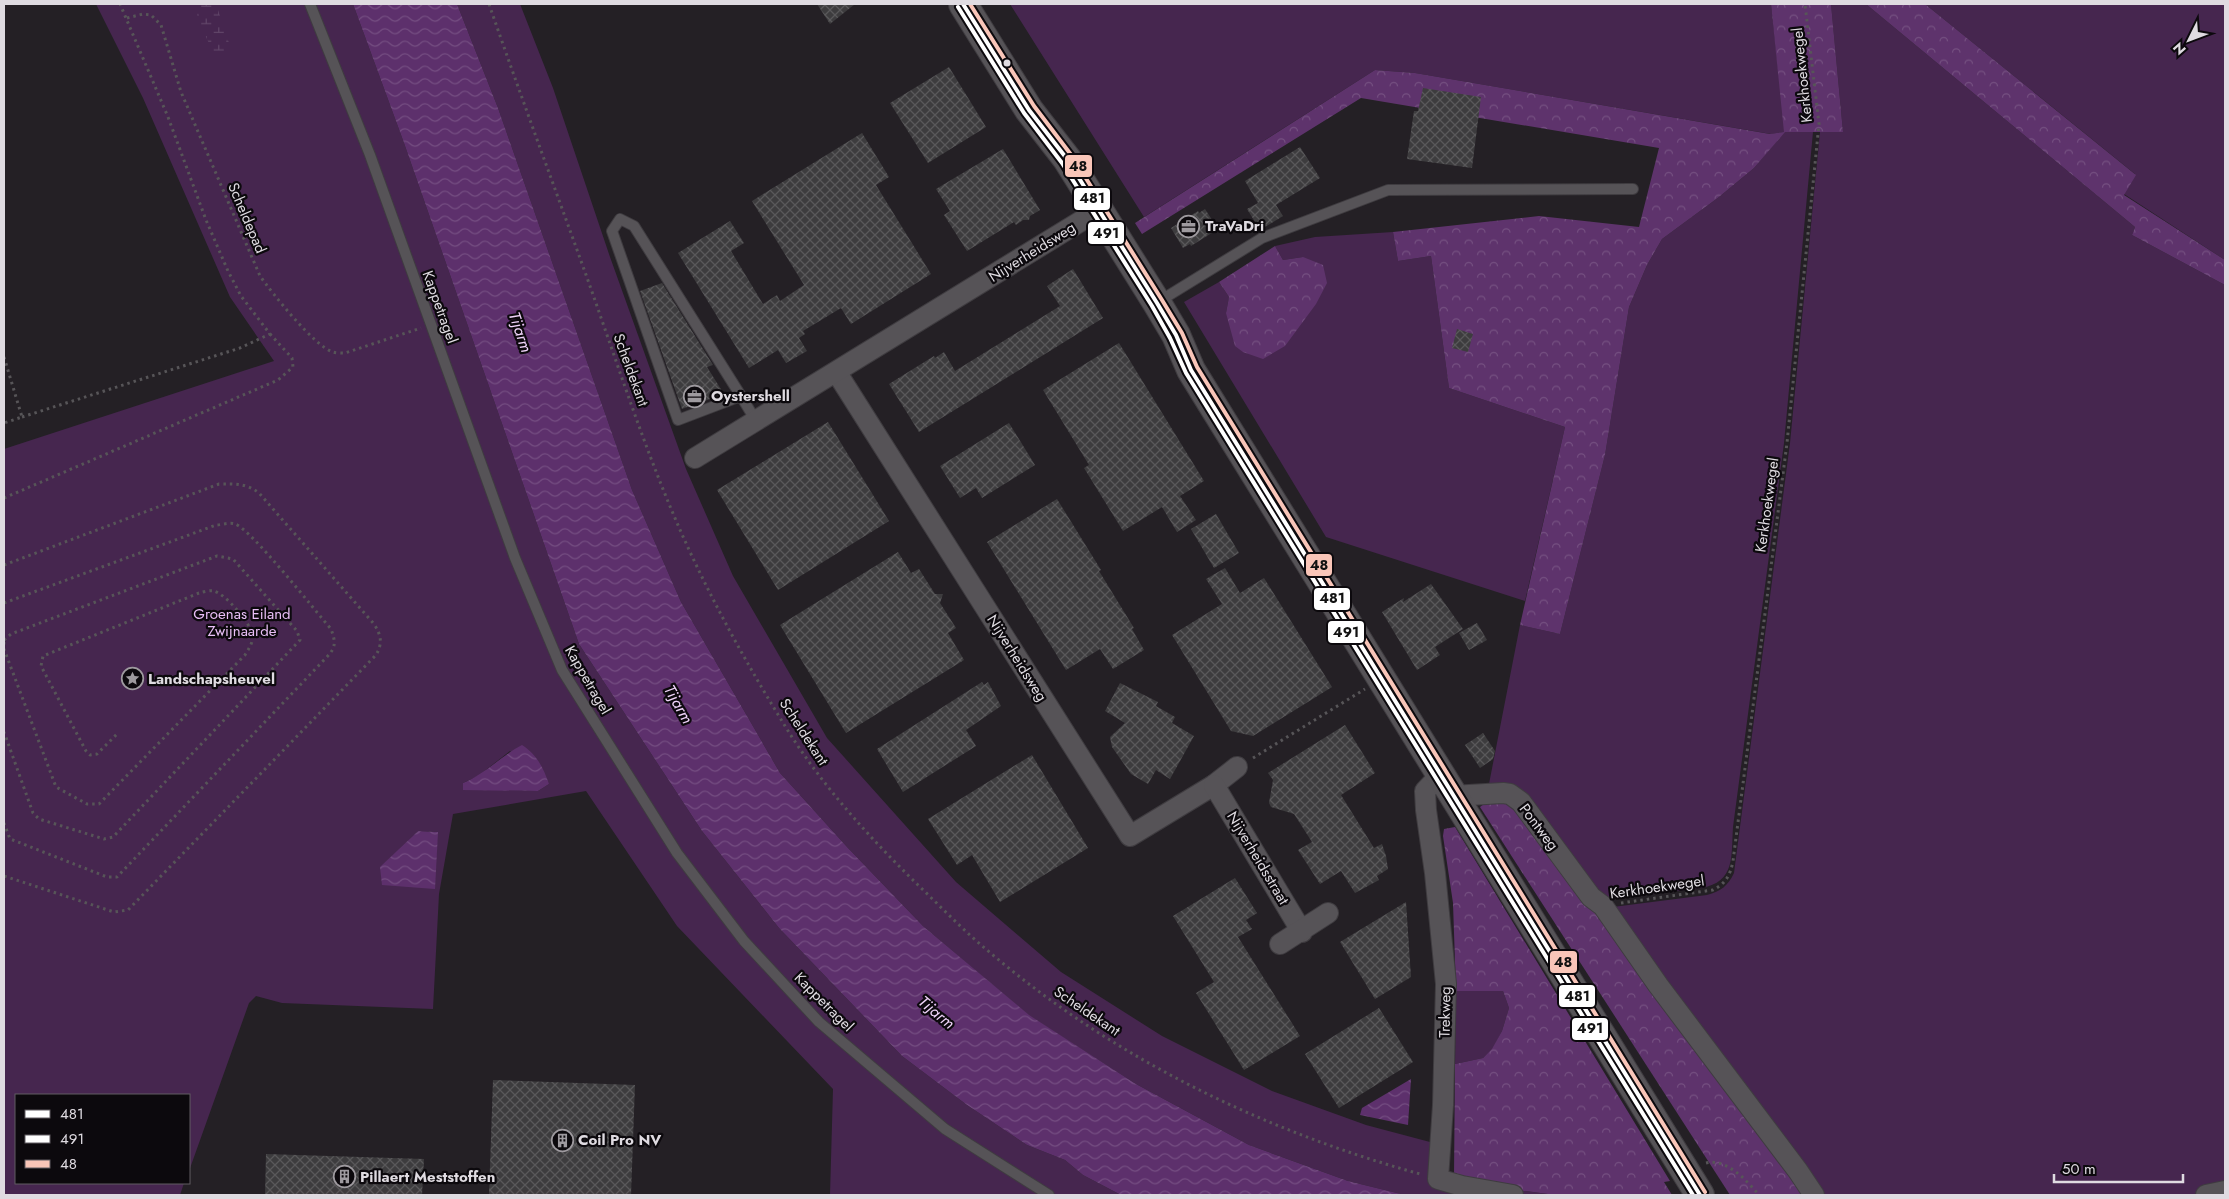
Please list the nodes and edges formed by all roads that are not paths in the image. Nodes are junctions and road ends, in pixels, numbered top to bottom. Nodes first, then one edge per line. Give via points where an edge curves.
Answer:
1 (310, 4) edge
2 (963, 4) edge
3 (1633, 190) dead end
4 (1099, 210) junction
5 (1157, 303) junction
6 (837, 373) junction
7 (741, 396) junction
8 (756, 421) junction
9 (695, 458) dead end
10 (1237, 767) road end
11 (1214, 785) junction
12 (1446, 785) junction
13 (1328, 913) dead end
14 (1302, 932) junction
15 (1280, 944) dead end
16 (1692, 1184) edge
17 (2225, 1191) edge
18 (1049, 1195) edge
19 (1513, 1195) edge
20 (1814, 1195) edge
21 (2206, 1195) edge

1 - 18 lane, Kappetragel via 370,155 515,558 562,670 677,853 744,941 819,1022 945,1129
2 - 4 main road via 1029,110 1067,159
3 - 5 lane via 1388,190 1262,238
4 - 5 main road
4 - 6 street, Nijverheidsweg
5 - 12 main road via 1176,334 1191,370
6 - 8 street, Nijverheidsweg
6 - 11 street, Nijverheidsweg via 1130,836
7 - 7 lane via 634,226 620,219 612,231 678,420
7 - 8 lane
8 - 9 street, Nijverheidsweg
10 - 11 street, Nijverheidsweg
11 - 14 street, Nijverheidsstraat
12 - 16 main road
12 - 19 street, Trekweg via 1425,790 1446,984 1438,1179
12 - 20 street, Pontweg via 1510,794 1521,802 1591,897 1603,906 1652,978
13 - 14 street
14 - 15 street
17 - 21 street

